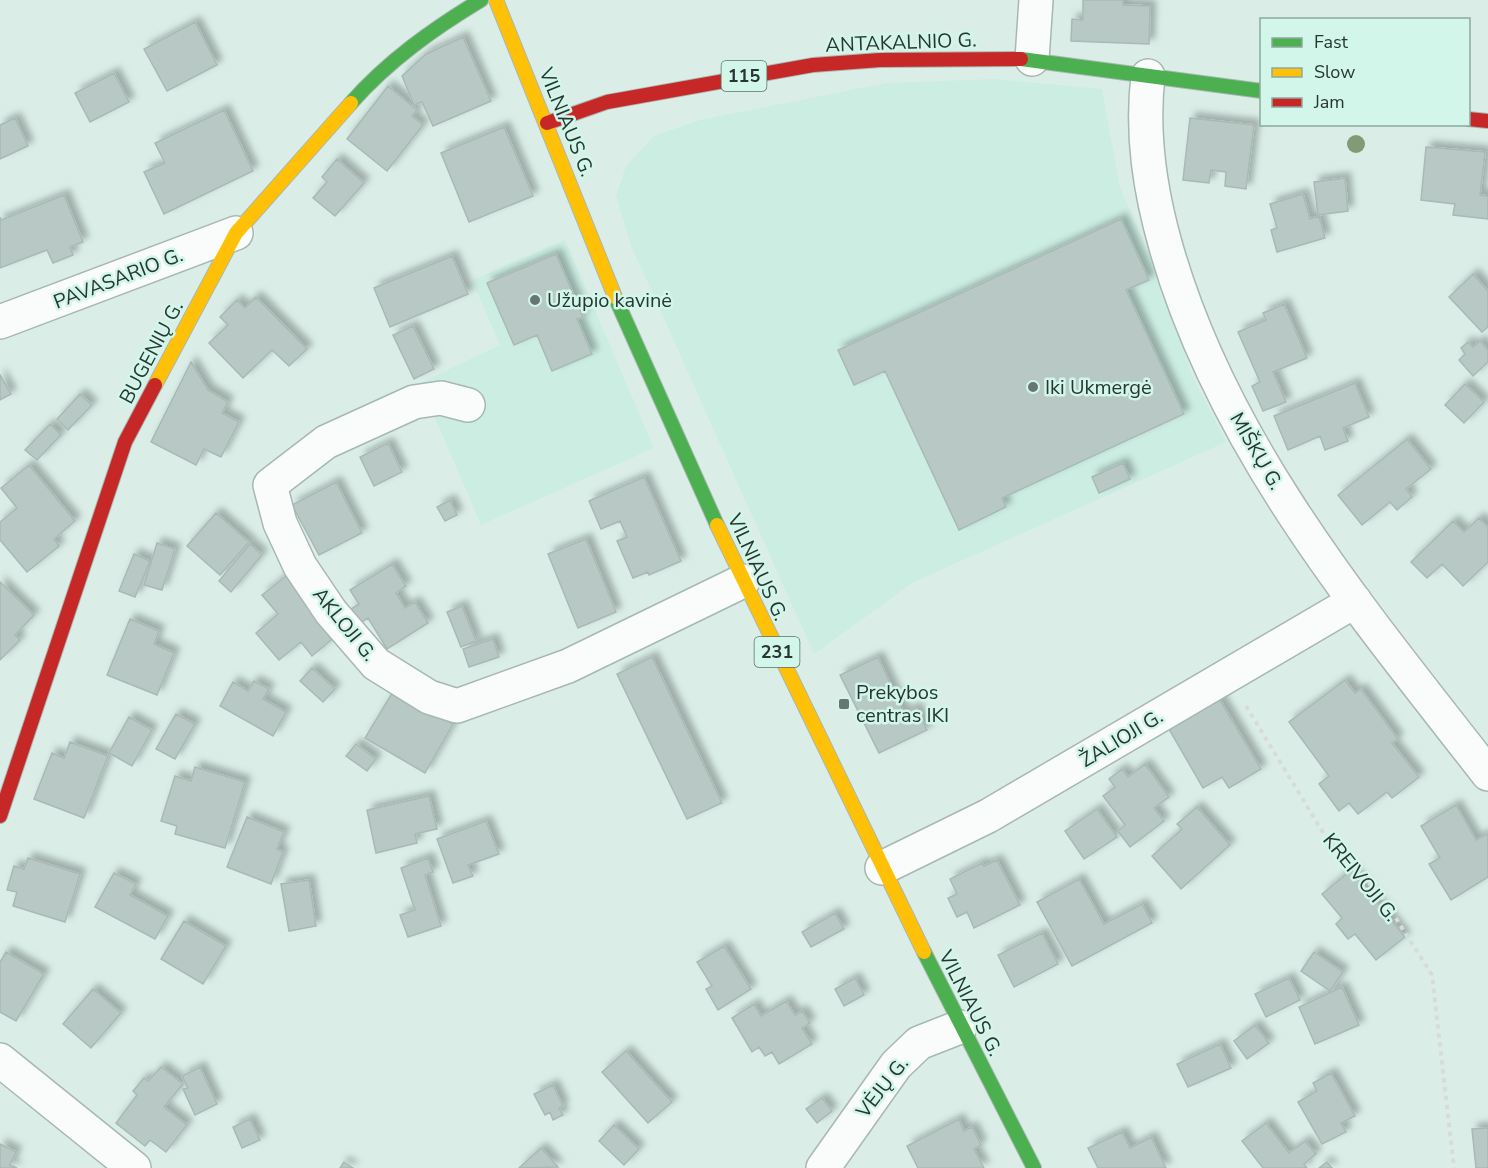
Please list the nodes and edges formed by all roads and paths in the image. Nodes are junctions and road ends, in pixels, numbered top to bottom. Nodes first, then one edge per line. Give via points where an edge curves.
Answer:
1 (482, 0) edge
2 (496, 0) edge
3 (1036, 0) edge
4 (1032, 58) junction
5 (1148, 76) junction
6 (1260, 92) edge
7 (1470, 119) edge
8 (1488, 122) edge
9 (547, 123) junction
10 (236, 233) junction
11 (0, 322) edge
12 (468, 405) dead end
13 (743, 581) junction
14 (1355, 601) junction
15 (1227, 675) junction
16 (1488, 774) edge
17 (0, 816) edge
18 (882, 868) junction
19 (960, 1027) junction
20 (0, 1060) edge
21 (134, 1168) edge
22 (823, 1168) edge
23 (1034, 1168) edge
24 (1454, 1168) edge

1 - 10 main road, BUGENIŲ G. via 445,22 378,73
2 - 9 main road, VILNIAUS G.
3 - 4 street
4 - 5 main road, ANTAKALNIO G. / 115
4 - 9 main road, ANTAKALNIO G. / 115 via 946,57 813,65 617,100
5 - 6 main road, ANTAKALNIO G. / 115
5 - 14 street, MIŠKŲ G. via 1146,136 1153,199 1178,289 1220,386 1267,474
7 - 8 main road
9 - 13 main road, VILNIAUS G. / 231 via 621,310
10 - 11 street, PAVASARIO G.
10 - 17 main road, BUGENIŲ G. via 125,442
12 - 13 street, AKLOJI G. via 441,398 414,402 326,442 270,485 280,523 300,566 331,612 376,664 429,697 457,706 568,666
13 - 18 main road, VILNIAUS G. / 231
14 - 15 street, ŽALIOJI G.
14 - 16 street, MIŠKŲ G.
15 - 18 street, ŽALIOJI G. via 988,816
15 - 24 path, KREIVOJI G. via 1296,792 1328,838 1383,898 1432,975
18 - 19 main road, VILNIAUS G. / 231
19 - 22 street, VĖJŲ G. via 919,1043 896,1065
19 - 23 main road, VILNIAUS G. / 231
20 - 21 street

